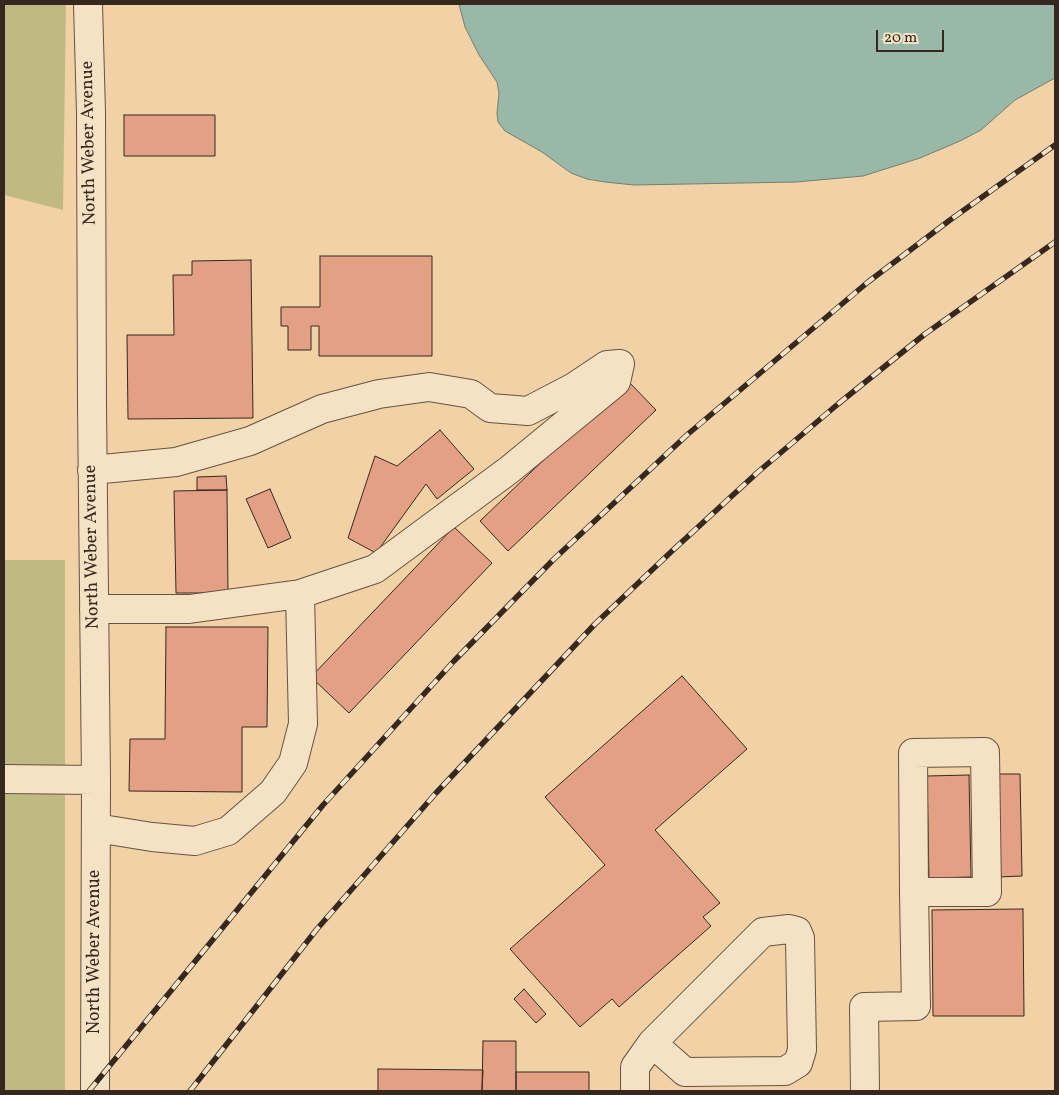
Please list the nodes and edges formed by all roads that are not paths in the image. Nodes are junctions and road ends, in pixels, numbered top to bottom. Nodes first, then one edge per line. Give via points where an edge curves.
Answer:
1 (88, 4) edge
2 (92, 470) junction
3 (300, 594) junction
4 (94, 609) junction
5 (4, 779) edge
6 (96, 780) junction
7 (96, 828) junction
8 (914, 892) junction
9 (652, 1043) junction
10 (95, 1091) edge
11 (635, 1091) edge
12 (865, 1091) edge

1 - 2 street, North Weber Avenue
2 - 3 street via 176,462 250,441 322,409 379,394 428,387 471,394 490,408 528,411 606,366 620,364 616,382 508,470 375,569
2 - 4 street, North Weber Avenue
3 - 4 street via 189,609
3 - 7 street via 303,724 293,763 273,792 228,831 195,841
4 - 6 street, North Weber Avenue
5 - 6 street
6 - 7 street, North Weber Avenue
7 - 10 street, North Weber Avenue
8 - 8 street via 913,753 985,752 986,892
8 - 12 street via 916,1006 864,1007
9 - 9 street via 763,932 796,931 800,938 802,1050 798,1063 785,1071 685,1072
9 - 11 street via 635,1067

